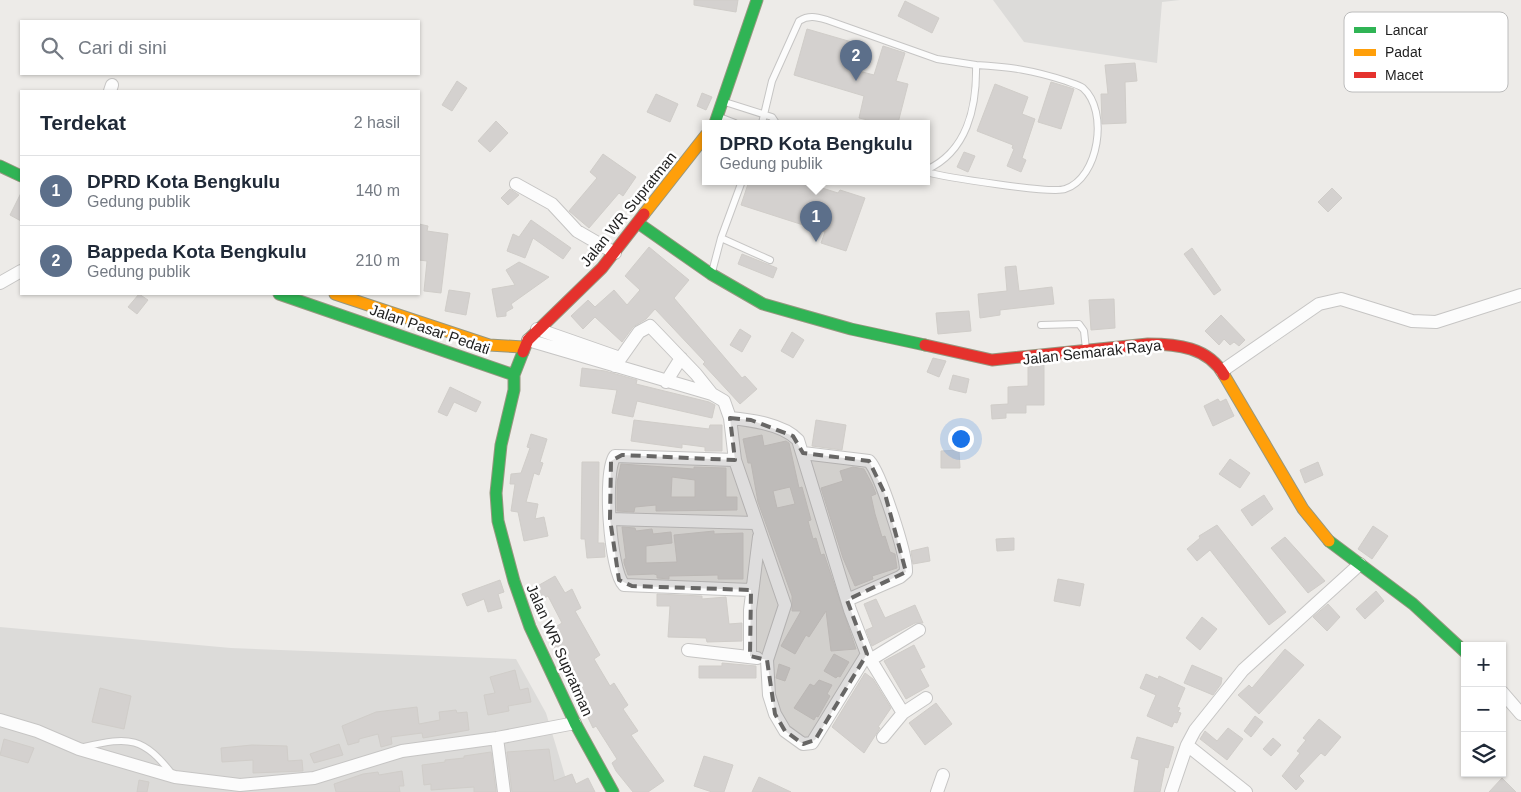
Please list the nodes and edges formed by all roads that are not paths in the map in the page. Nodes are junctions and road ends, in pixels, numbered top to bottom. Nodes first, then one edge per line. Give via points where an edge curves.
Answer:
1 (757, 0) edge
2 (976, 65) junction
3 (724, 102) junction
4 (764, 114) junction
5 (716, 120) edge
6 (763, 120) edge
7 (775, 120) edge
8 (702, 140) edge
9 (0, 166) edge
10 (930, 169) edge
11 (930, 172) edge
12 (20, 176) edge
13 (516, 184) dead end
14 (741, 185) edge
15 (638, 223) junction
16 (721, 238) junction
17 (615, 252) junction
18 (770, 260) dead end
19 (20, 272) edge
20 (711, 274) junction
21 (0, 283) edge
22 (282, 295) edge
23 (338, 295) edge
24 (1521, 295) edge
25 (1041, 325) dead end
26 (537, 329) junction
27 (526, 343) junction
28 (1086, 350) junction
29 (681, 358) junction
30 (618, 362) junction
31 (1222, 371) junction
32 (514, 375) junction
33 (666, 382) junction
34 (712, 394) junction
35 (730, 418) junction
36 (803, 453) junction
37 (735, 460) junction
38 (610, 519) junction
39 (757, 529) junction
40 (1360, 564) junction
41 (751, 590) junction
42 (848, 600) junction
43 (919, 630) dead end
44 (1461, 648) edge
45 (688, 650) dead end
46 (750, 656) junction
47 (869, 657) junction
48 (767, 660) junction
49 (1506, 697) edge
50 (926, 698) dead end
51 (903, 713) junction
52 (1521, 714) edge
53 (0, 720) edge
54 (575, 723) junction
55 (884, 736) dead end
56 (497, 738) junction
57 (1187, 745) junction
58 (79, 749) junction
59 (943, 775) dead end
60 (175, 777) junction
61 (240, 788) edge
62 (504, 792) edge
63 (613, 792) edge
64 (937, 792) edge
65 (1171, 792) edge
66 (1246, 792) edge

1 - 3 main road
2 - 4 lane via 938,60 827,20 805,18 799,21 772,81
2 - 10 lane via 975,93 961,142 947,158
2 - 11 lane via 1017,67 1082,87 1092,99 1097,117 1095,156 1080,182 1064,190
3 - 4 lane
3 - 5 main road
4 - 6 lane
4 - 7 lane
8 - 15 main road, Jalan WR Supratman
9 - 12 main road
13 - 17 street via 552,204 577,232
14 - 16 lane
15 - 17 main road, Jalan WR Supratman
15 - 20 main road, Jalan Semarak Raya
16 - 18 lane
16 - 20 lane
17 - 26 main road, Jalan WR Supratman
19 - 21 street
20 - 28 main road, Jalan Semarak Raya via 764,304 947,352 992,360
22 - 32 main road, Jalan Pasar Pedati
23 - 27 main road via 490,345
24 - 31 street via 1436,322 1412,321 1341,299 1319,304
25 - 28 lane via 1078,324 1084,331
26 - 27 main road, Jalan WR Supratman
26 - 30 street
27 - 30 street
27 - 32 main road, Jalan WR Supratman
28 - 31 main road, Jalan Semarak Raya via 1168,344 1209,356
29 - 30 street via 650,326 640,332
29 - 33 street
29 - 34 street
30 - 33 street
31 - 40 main road, Jalan Semarak Raya via 1302,509 1337,549
32 - 54 main road, Jalan WR Supratman via 514,390 505,421 497,474 498,520 530,626
33 - 34 street
34 - 35 street via 724,401
35 - 36 street via 751,420 793,436
35 - 37 street
36 - 42 street
36 - 42 street via 869,461 884,494 906,572 900,578
37 - 38 street via 615,456 610,468
37 - 39 street
38 - 39 street
38 - 41 street via 616,571 624,585
39 - 41 street
39 - 48 street via 785,605
40 - 44 main road, Jalan Semarak Raya via 1413,604
40 - 57 street via 1243,670 1195,730
41 - 46 street
42 - 47 street
43 - 47 street
45 - 46 street
46 - 48 street
47 - 48 street via 815,740 809,744 803,744 785,730 775,714 769,695
47 - 51 street
49 - 52 street
50 - 51 street
51 - 55 street
53 - 58 street
54 - 56 street
54 - 63 main road, Jalan WR Supratman
56 - 61 street via 402,751 314,778
56 - 62 street
57 - 65 street
57 - 66 street
58 - 60 street
58 - 60 lane via 122,740 134,742 157,755
59 - 64 street
60 - 61 street

